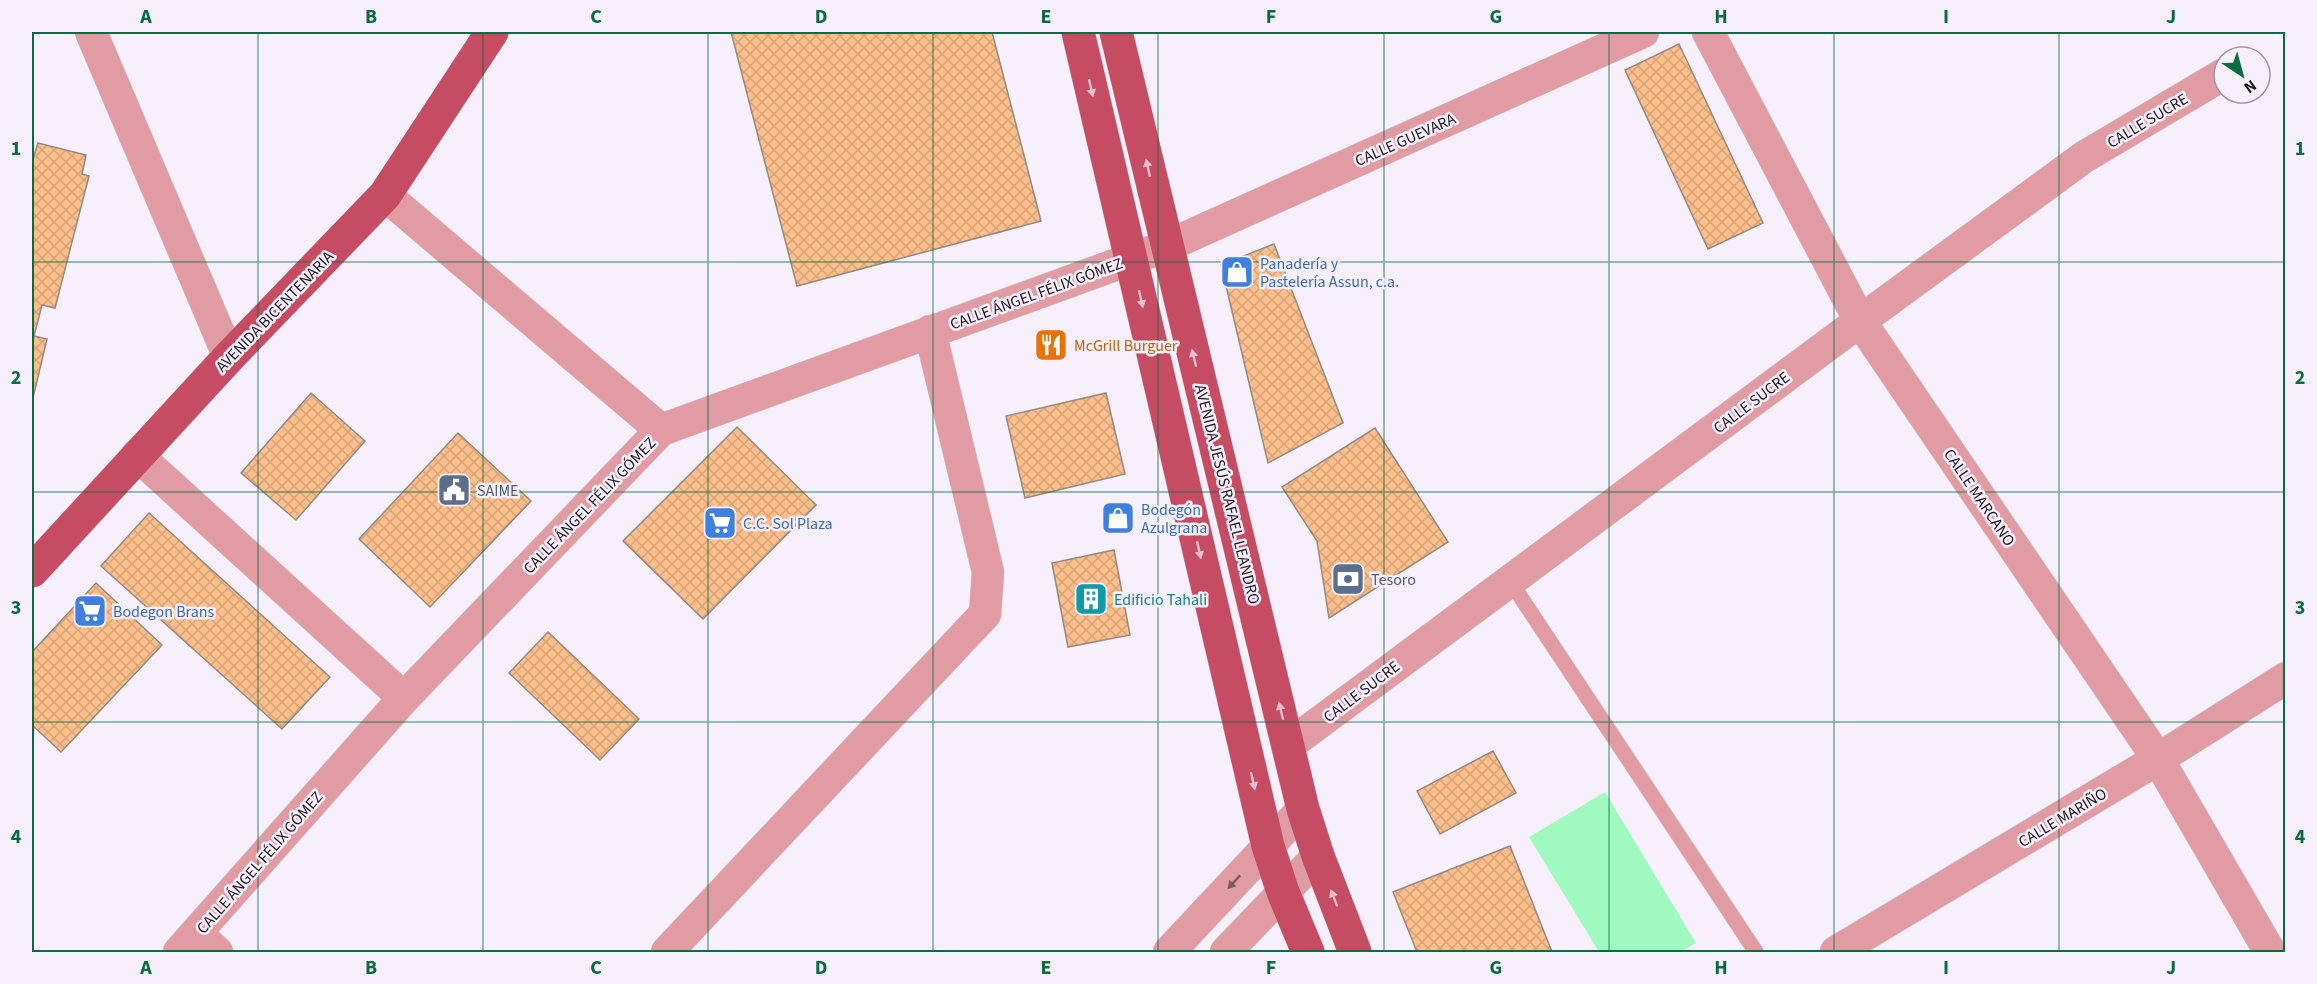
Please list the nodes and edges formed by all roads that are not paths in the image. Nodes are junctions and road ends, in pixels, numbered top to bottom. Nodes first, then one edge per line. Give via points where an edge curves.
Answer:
1 (91, 32) edge
2 (492, 32) edge
3 (1078, 32) edge
4 (1116, 32) edge
5 (1643, 32) edge
6 (1708, 32) edge
7 (2212, 81) edge
8 (385, 195) junction
9 (1167, 246) junction
10 (1131, 258) junction
11 (1860, 321) junction
12 (930, 331) junction
13 (229, 357) junction
14 (661, 430) junction
15 (137, 456) junction
16 (32, 571) edge
17 (1510, 581) junction
18 (2286, 678) edge
19 (404, 698) junction
20 (1289, 745) junction
21 (2158, 759) junction
22 (1304, 809) junction
23 (1268, 846) junction
24 (1318, 856) junction
25 (1283, 892) junction
26 (197, 946) edge
27 (667, 952) edge
28 (1169, 952) edge
29 (1226, 952) edge
30 (1308, 952) edge
31 (1355, 952) edge
32 (1756, 952) edge
33 (1836, 952) edge
34 (2270, 952) edge

1 - 13 street
2 - 8 main road, AVENIDA BICENTENARIA
3 -> 10 main road
9 -> 4 main road, AVENIDA JESÚS RAFAEL LEANDRO
5 - 9 street, CALLE GUEVARA
6 - 11 street, CALLE MARCANO
7 - 11 street, CALLE SUCRE via 2084,157
8 - 13 main road, AVENIDA BICENTENARIA
8 - 14 street
9 - 10 street, CALLE ÁNGEL FÉLIX GÓMEZ
20 -> 9 main road, AVENIDA JESÚS RAFAEL LEANDRO
10 - 12 street, CALLE ÁNGEL FÉLIX GÓMEZ
10 -> 23 main road
11 - 17 street, CALLE SUCRE
11 - 21 street, CALLE MARCANO
12 - 14 street, CALLE ÁNGEL FÉLIX GÓMEZ
12 - 27 street via 988,572 985,614
13 - 15 main road, AVENIDA BICENTENARIA
14 - 19 street, CALLE ÁNGEL FÉLIX GÓMEZ
15 - 16 main road, AVENIDA BICENTENARIA
15 - 19 street
17 - 20 street, CALLE SUCRE
17 - 32 lane
18 - 21 street, CALLE MARIÑO
19 - 26 street, CALLE ÁNGEL FÉLIX GÓMEZ
20 - 22 main road, AVENIDA JESÚS RAFAEL LEANDRO
21 - 33 street, CALLE MARIÑO
21 - 34 street, CALLE MARCANO
22 - 23 street
22 - 24 main road, AVENIDA JESÚS RAFAEL LEANDRO
23 - 25 main road
23 -> 28 street
24 - 25 street
31 -> 24 main road, AVENIDA JESÚS RAFAEL LEANDRO
25 - 29 street
25 - 30 main road

